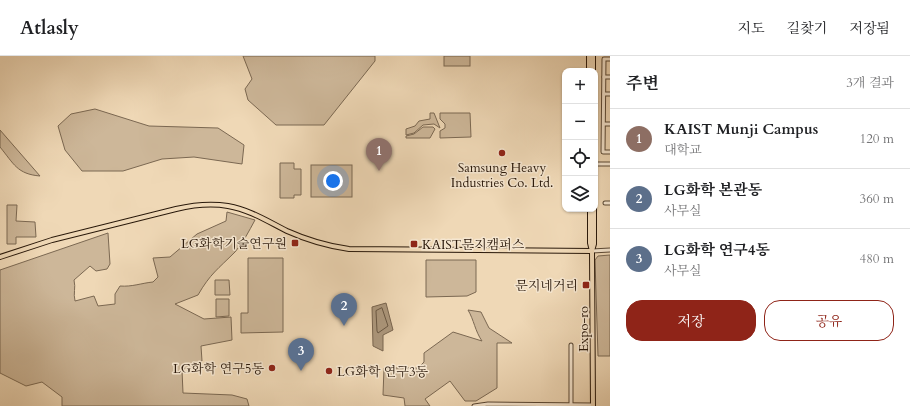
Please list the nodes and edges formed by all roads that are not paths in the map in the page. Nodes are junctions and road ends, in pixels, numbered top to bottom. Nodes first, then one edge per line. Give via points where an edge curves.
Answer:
1 (589, 56) edge
2 (593, 56) edge
3 (610, 59) edge
4 (589, 68) edge
5 (593, 68) edge
6 (604, 76) junction
7 (610, 77) edge
8 (604, 94) junction
9 (610, 94) edge
10 (604, 124) junction
11 (610, 124) edge
12 (610, 152) edge
13 (598, 164) edge
14 (610, 164) edge
15 (605, 202) dead end
16 (610, 203) edge
17 (590, 212) edge
18 (594, 212) edge
19 (610, 250) edge
20 (592, 251) junction
21 (0, 258) edge
22 (571, 345) dead end
23 (571, 405) junction
24 (593, 405) edge
25 (474, 406) edge

1 - 4 main road
2 - 5 main road
3 - 6 street via 604,59
6 - 7 street
6 - 8 street
8 - 9 street
8 - 10 street
10 - 11 street
10 - 12 street via 603,152
13 - 14 street
15 - 16 street
17 - 20 main road, Expo-ro
18 - 20 main road, Expo-ro
19 - 20 street
20 - 21 main road via 349,249 306,239 248,211 212,204 176,209 52,240
20 - 24 main road, Expo-ro
22 - 23 street
23 - 24 street
23 - 25 street

